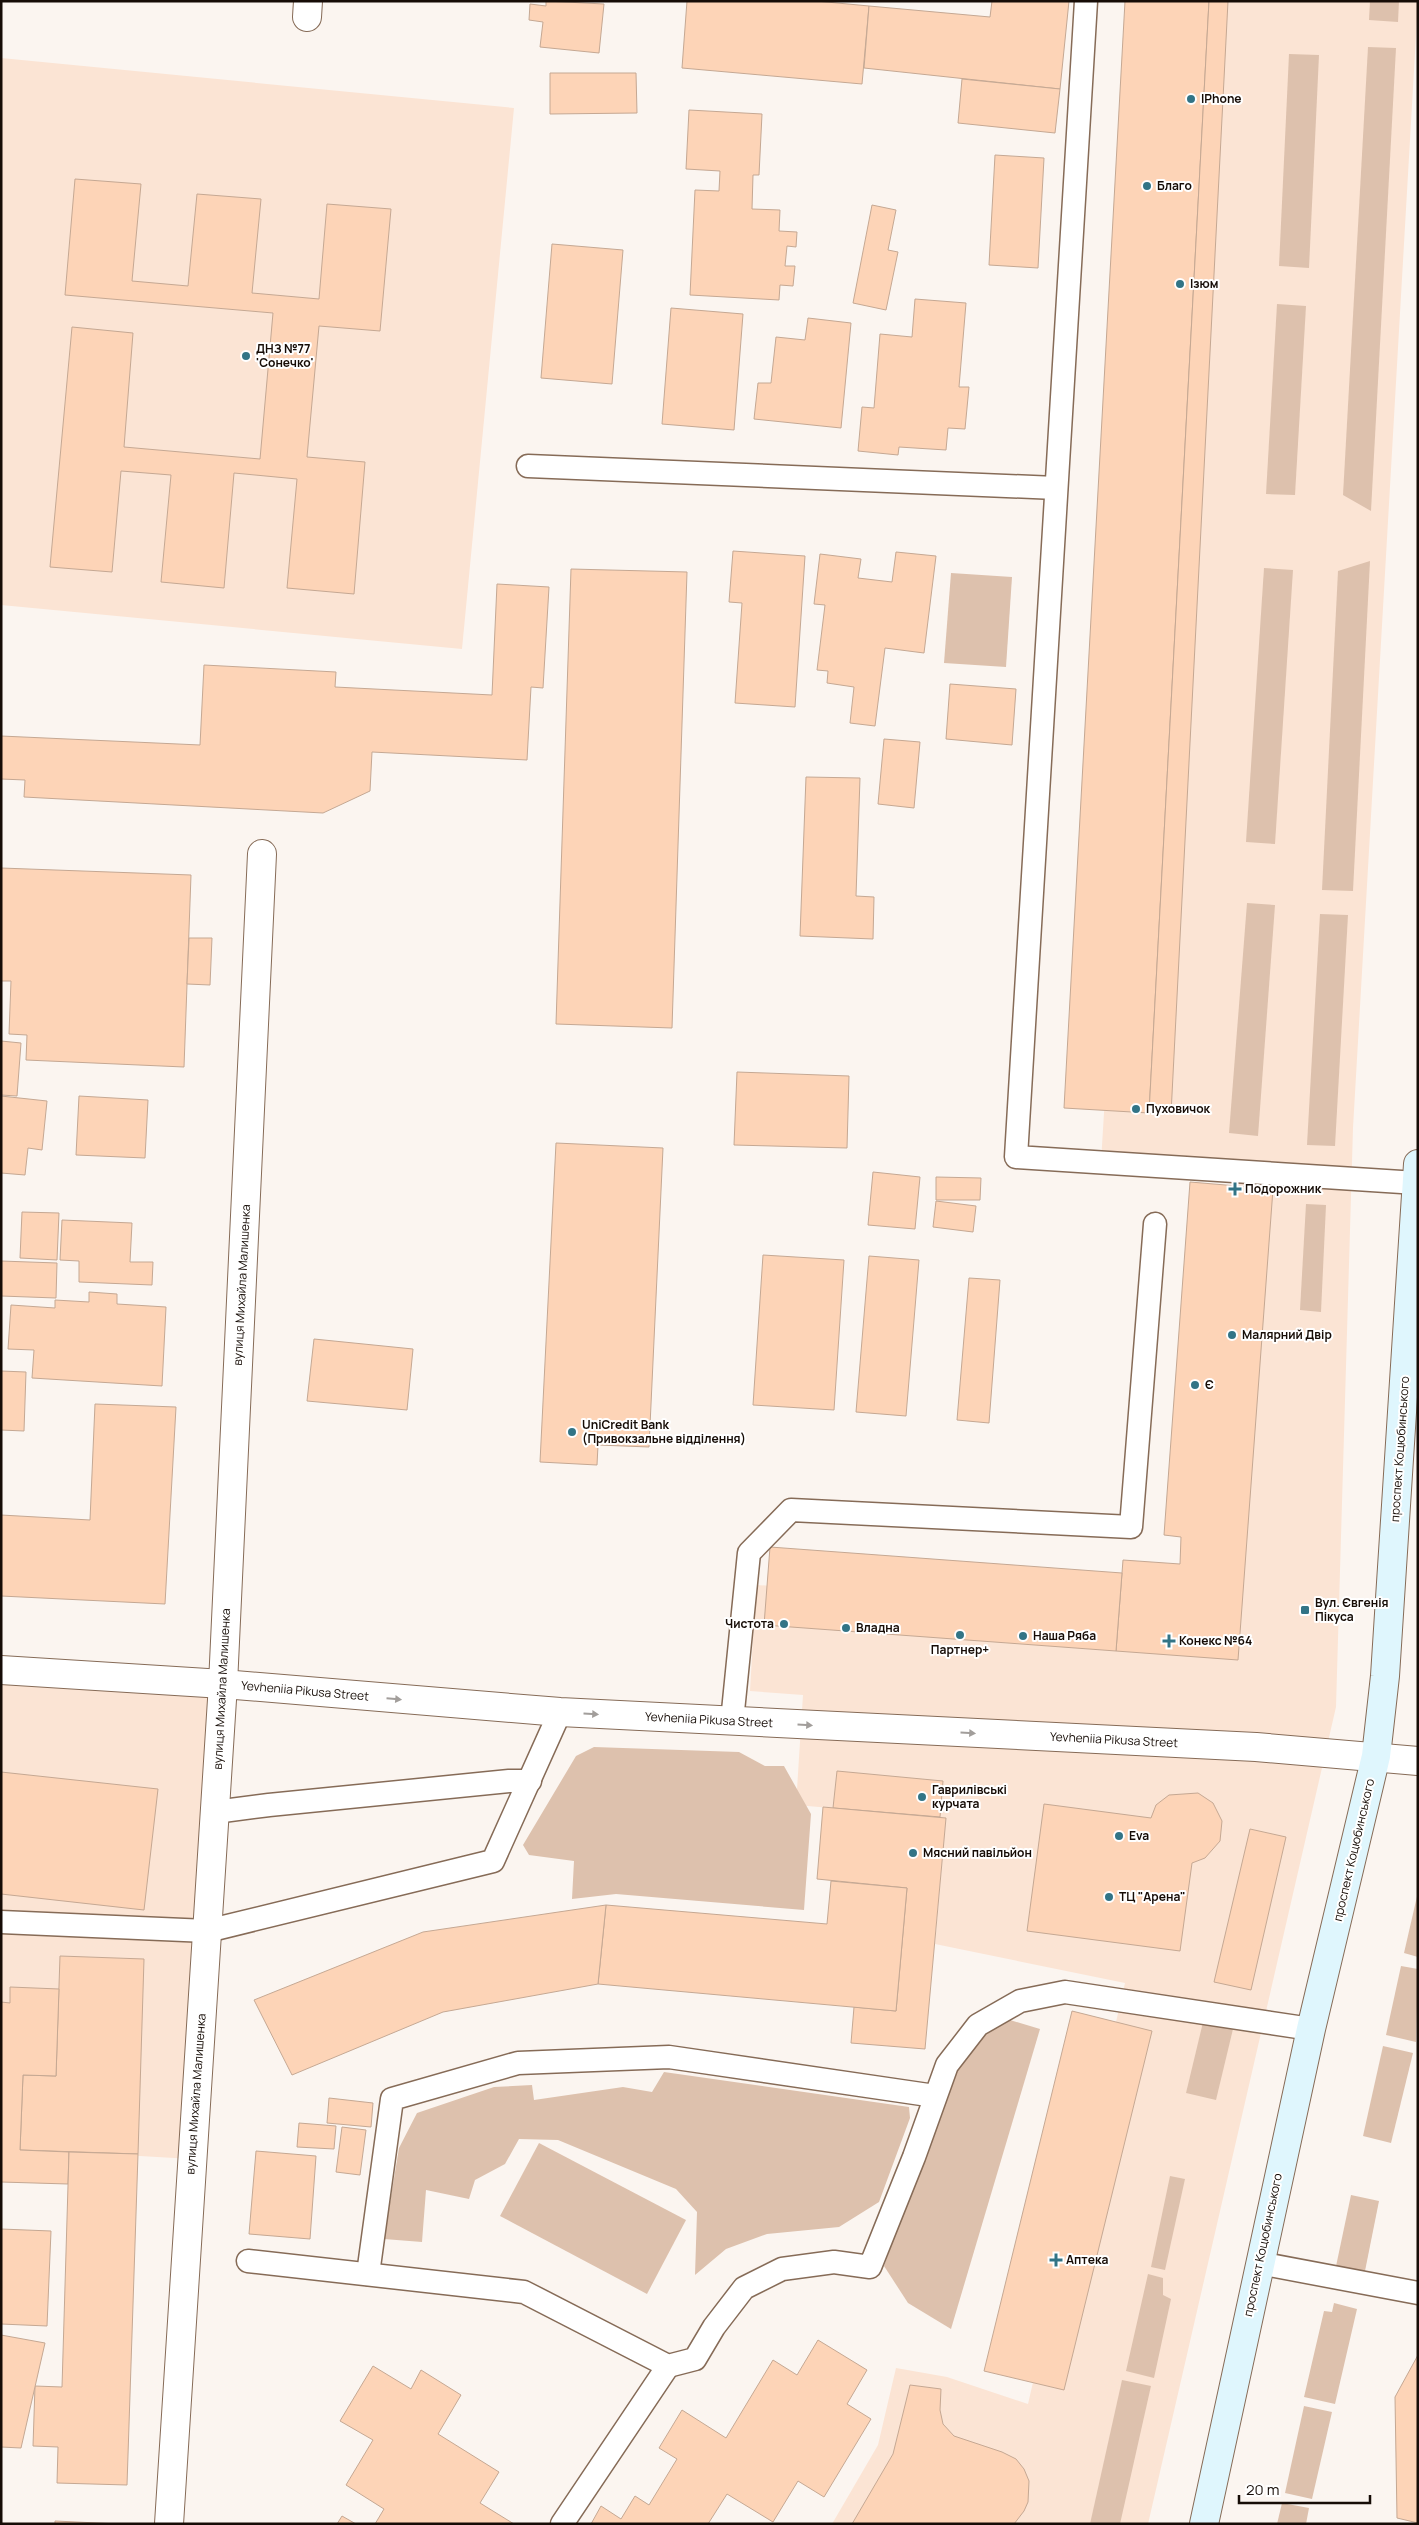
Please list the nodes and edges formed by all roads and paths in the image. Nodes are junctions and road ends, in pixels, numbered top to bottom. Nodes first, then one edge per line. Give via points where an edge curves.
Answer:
1 (1086, 1) edge
2 (528, 466) dead end
3 (1056, 488) junction
4 (262, 854) dead end
5 (1417, 1173) edge
6 (1155, 1224) dead end
7 (1, 1670) edge
8 (223, 1684) junction
9 (560, 1712) junction
10 (732, 1721) junction
11 (1376, 1756) junction
12 (1418, 1761) edge
13 (530, 1781) junction
14 (215, 1812) junction
15 (1, 1922) edge
16 (207, 1930) junction
17 (1311, 2029) junction
18 (936, 2096) junction
19 (248, 2261) dead end
20 (1259, 2263) junction
21 (368, 2274) junction
22 (1418, 2293) edge
23 (668, 2366) junction
24 (169, 2524) edge
25 (562, 2524) edge
26 (1204, 2524) edge

1 - 3 lane
2 - 3 lane
3 - 5 lane via 1016,1157
4 - 8 street, вулиця Михайла Малишенка
5 - 11 main road, проспект Коцюбинського via 1385,1667
6 - 10 lane via 1131,1527 791,1510 749,1553
7 - 8 street, Yevheniia Pikusa Street
8 -> 9 street, Yevheniia Pikusa Street
8 - 14 street, вулиця Михайла Малишенка
9 -> 10 street, Yevheniia Pikusa Street
9 - 13 lane
10 -> 11 street, Yevheniia Pikusa Street
11 - 12 street, Yevheniia Pikusa Street
11 - 17 main road, проспект Коцюбинського
13 - 14 lane
13 - 16 lane via 493,1861
14 - 16 street, вулиця Михайла Малишенка
15 - 16 lane
16 - 24 street, вулиця Михайла Малишенка
17 - 18 lane via 1065,1992 1020,2001 978,2025 947,2065
17 - 20 main road, проспект Коцюбинського
18 - 21 lane via 669,2057 518,2063 392,2099
18 - 23 lane via 870,2267 834,2262 782,2269 744,2288 714,2326 695,2359
19 - 21 lane
20 - 22 lane
20 - 26 main road, проспект Коцюбинського
21 - 23 lane via 524,2292
23 - 25 lane

